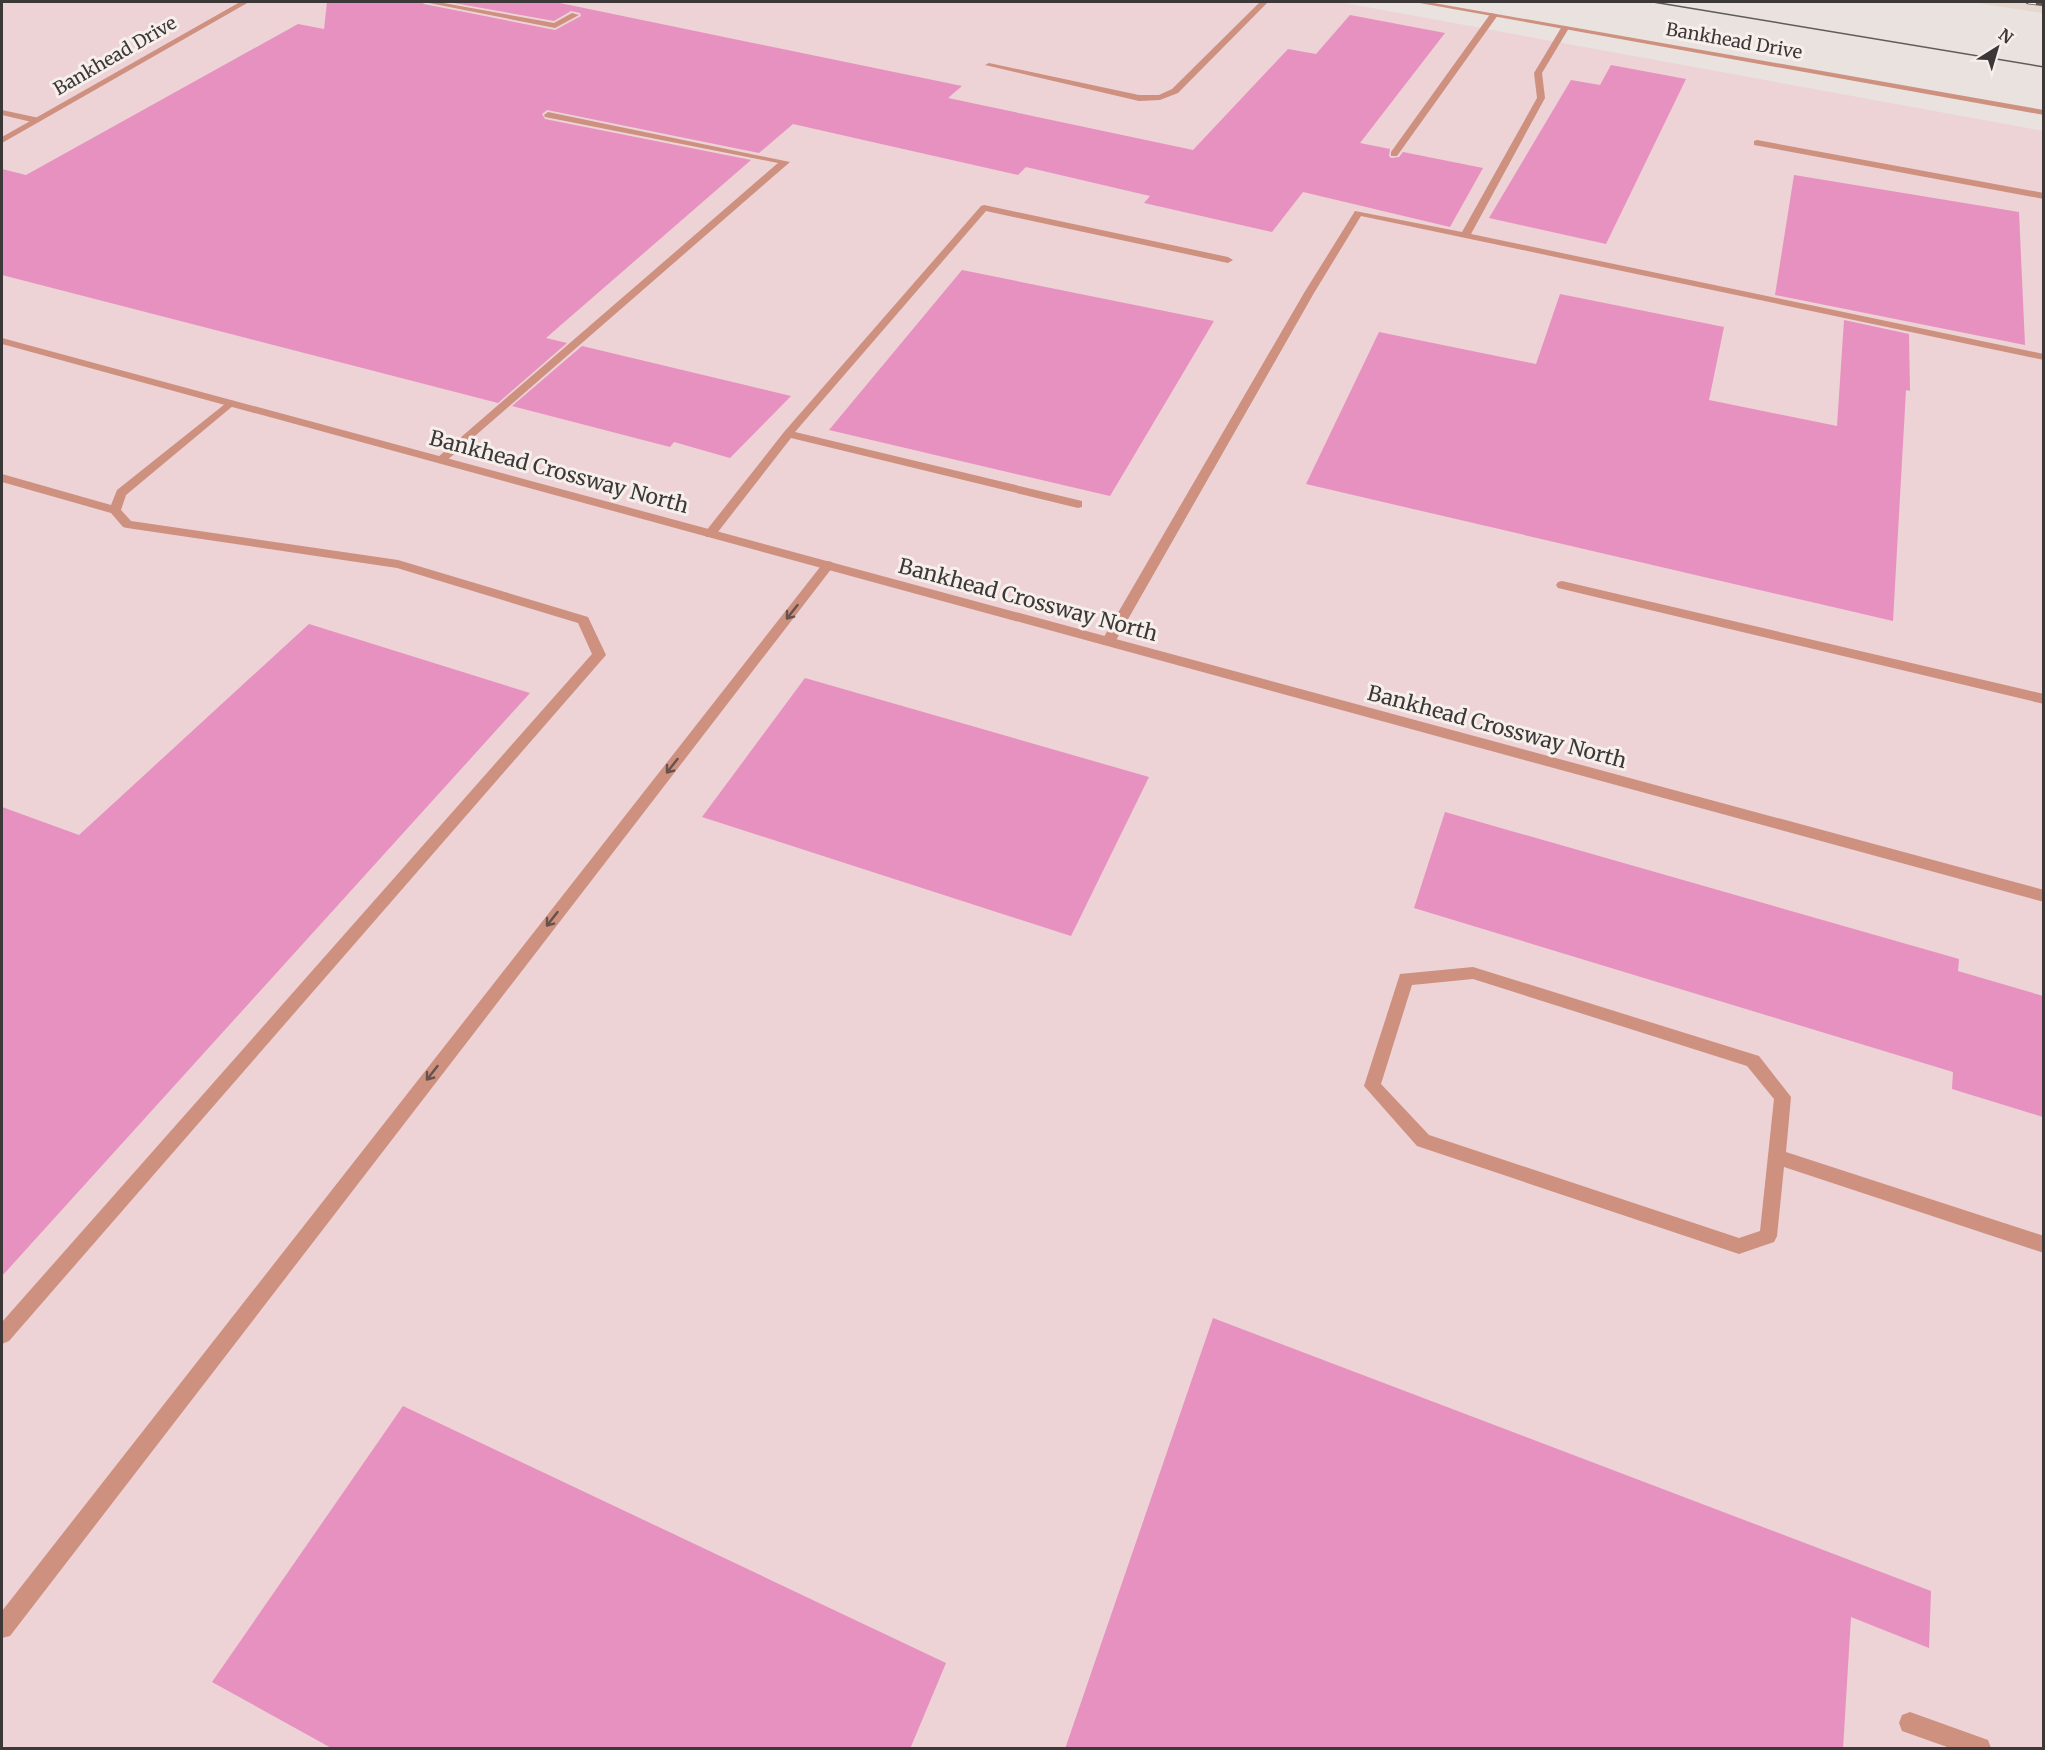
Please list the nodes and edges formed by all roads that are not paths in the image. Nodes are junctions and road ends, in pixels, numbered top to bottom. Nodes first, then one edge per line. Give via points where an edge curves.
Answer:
1 (245, 2) edge
2 (428, 2) edge
3 (1264, 2) edge
4 (1418, 2) edge
5 (575, 15) dead end
6 (1494, 15) junction
7 (1565, 28) junction
8 (989, 65) dead end
9 (2, 113) edge
10 (2043, 113) edge
11 (548, 115) dead end
12 (36, 120) junction
13 (2, 140) edge
14 (1757, 143) dead end
15 (1394, 154) dead end
16 (2043, 196) edge
17 (1465, 236) junction
18 (1228, 260) dead end
19 (2, 341) edge
20 (2043, 357) edge
21 (230, 403) junction
22 (789, 434) junction
23 (441, 460) junction
24 (2, 478) edge
25 (1078, 504) dead end
26 (115, 510) junction
27 (710, 534) junction
28 (828, 566) junction
29 (1562, 585) dead end
30 (1108, 642) junction
31 (2043, 699) edge
32 (2043, 896) edge
33 (1776, 1156) junction
34 (2043, 1245) edge
35 (2, 1335) edge
36 (2, 1628) edge
37 (1910, 1723) dead end
38 (1980, 1749) edge

1 - 12 street, Bankhead Drive
2 - 5 street via 555,26
3 - 8 street via 1175,91 1160,97 1139,98
4 - 6 street, Bankhead Drive
6 - 7 street, Bankhead Drive
6 - 15 street
7 - 10 street, Bankhead Drive
7 - 17 street via 1538,73 1541,98
9 - 12 street
11 - 23 street via 785,162
12 - 13 street, Bankhead Drive
14 - 16 street
17 - 20 street
17 - 30 street via 1358,213
18 - 22 street via 984,208
19 - 21 street, Bankhead Crossway North
21 - 23 street, Bankhead Crossway North
21 - 26 street via 121,493
22 - 25 street
22 - 27 street
23 - 27 street, Bankhead Crossway North
24 - 26 street
26 - 35 street via 127,524 398,564 583,620 599,654
27 - 28 street, Bankhead Crossway North
28 - 30 street, Bankhead Crossway North
28 -> 36 street
29 - 31 street
30 - 32 street, Bankhead Crossway North
33 - 33 street via 1783,1097 1753,1061 1473,973 1406,979 1372,1086 1423,1141 1739,1246 1768,1236
33 - 34 street
37 - 38 street

